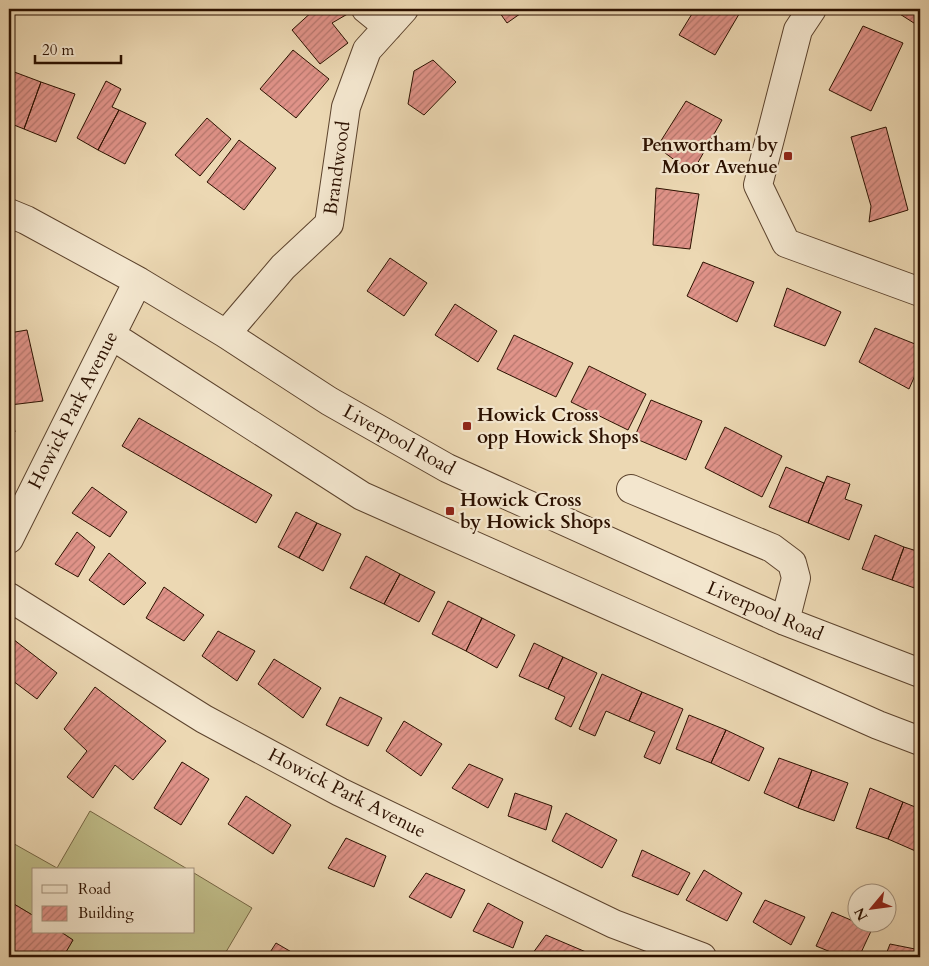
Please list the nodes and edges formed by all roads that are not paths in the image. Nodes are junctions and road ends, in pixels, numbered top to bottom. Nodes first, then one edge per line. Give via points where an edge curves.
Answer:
1 (366, 9) edge
2 (812, 9) edge
3 (396, 18) edge
4 (9, 212) edge
5 (138, 282) junction
6 (920, 292) edge
7 (226, 334) junction
8 (111, 335) junction
9 (631, 489) dead end
10 (9, 539) edge
11 (9, 597) edge
12 (785, 622) junction
13 (920, 673) edge
14 (920, 741) edge
15 (702, 957) edge

1 - 3 street
2 - 6 street via 798,30 758,185 786,243
3 - 7 street, Brandwood via 367,50 346,107 329,224 283,267
4 - 5 street, Liverpool Road
5 - 7 street, Liverpool Road
5 - 8 street, Howick Park Avenue
7 - 12 street, Liverpool Road via 329,401 447,468
8 - 10 street, Howick Park Avenue
8 - 14 street via 362,496 868,721
9 - 12 street via 772,548 792,563 796,578
11 - 15 street, Howick Park Avenue via 204,719 340,792 614,924
12 - 13 street, Liverpool Road

